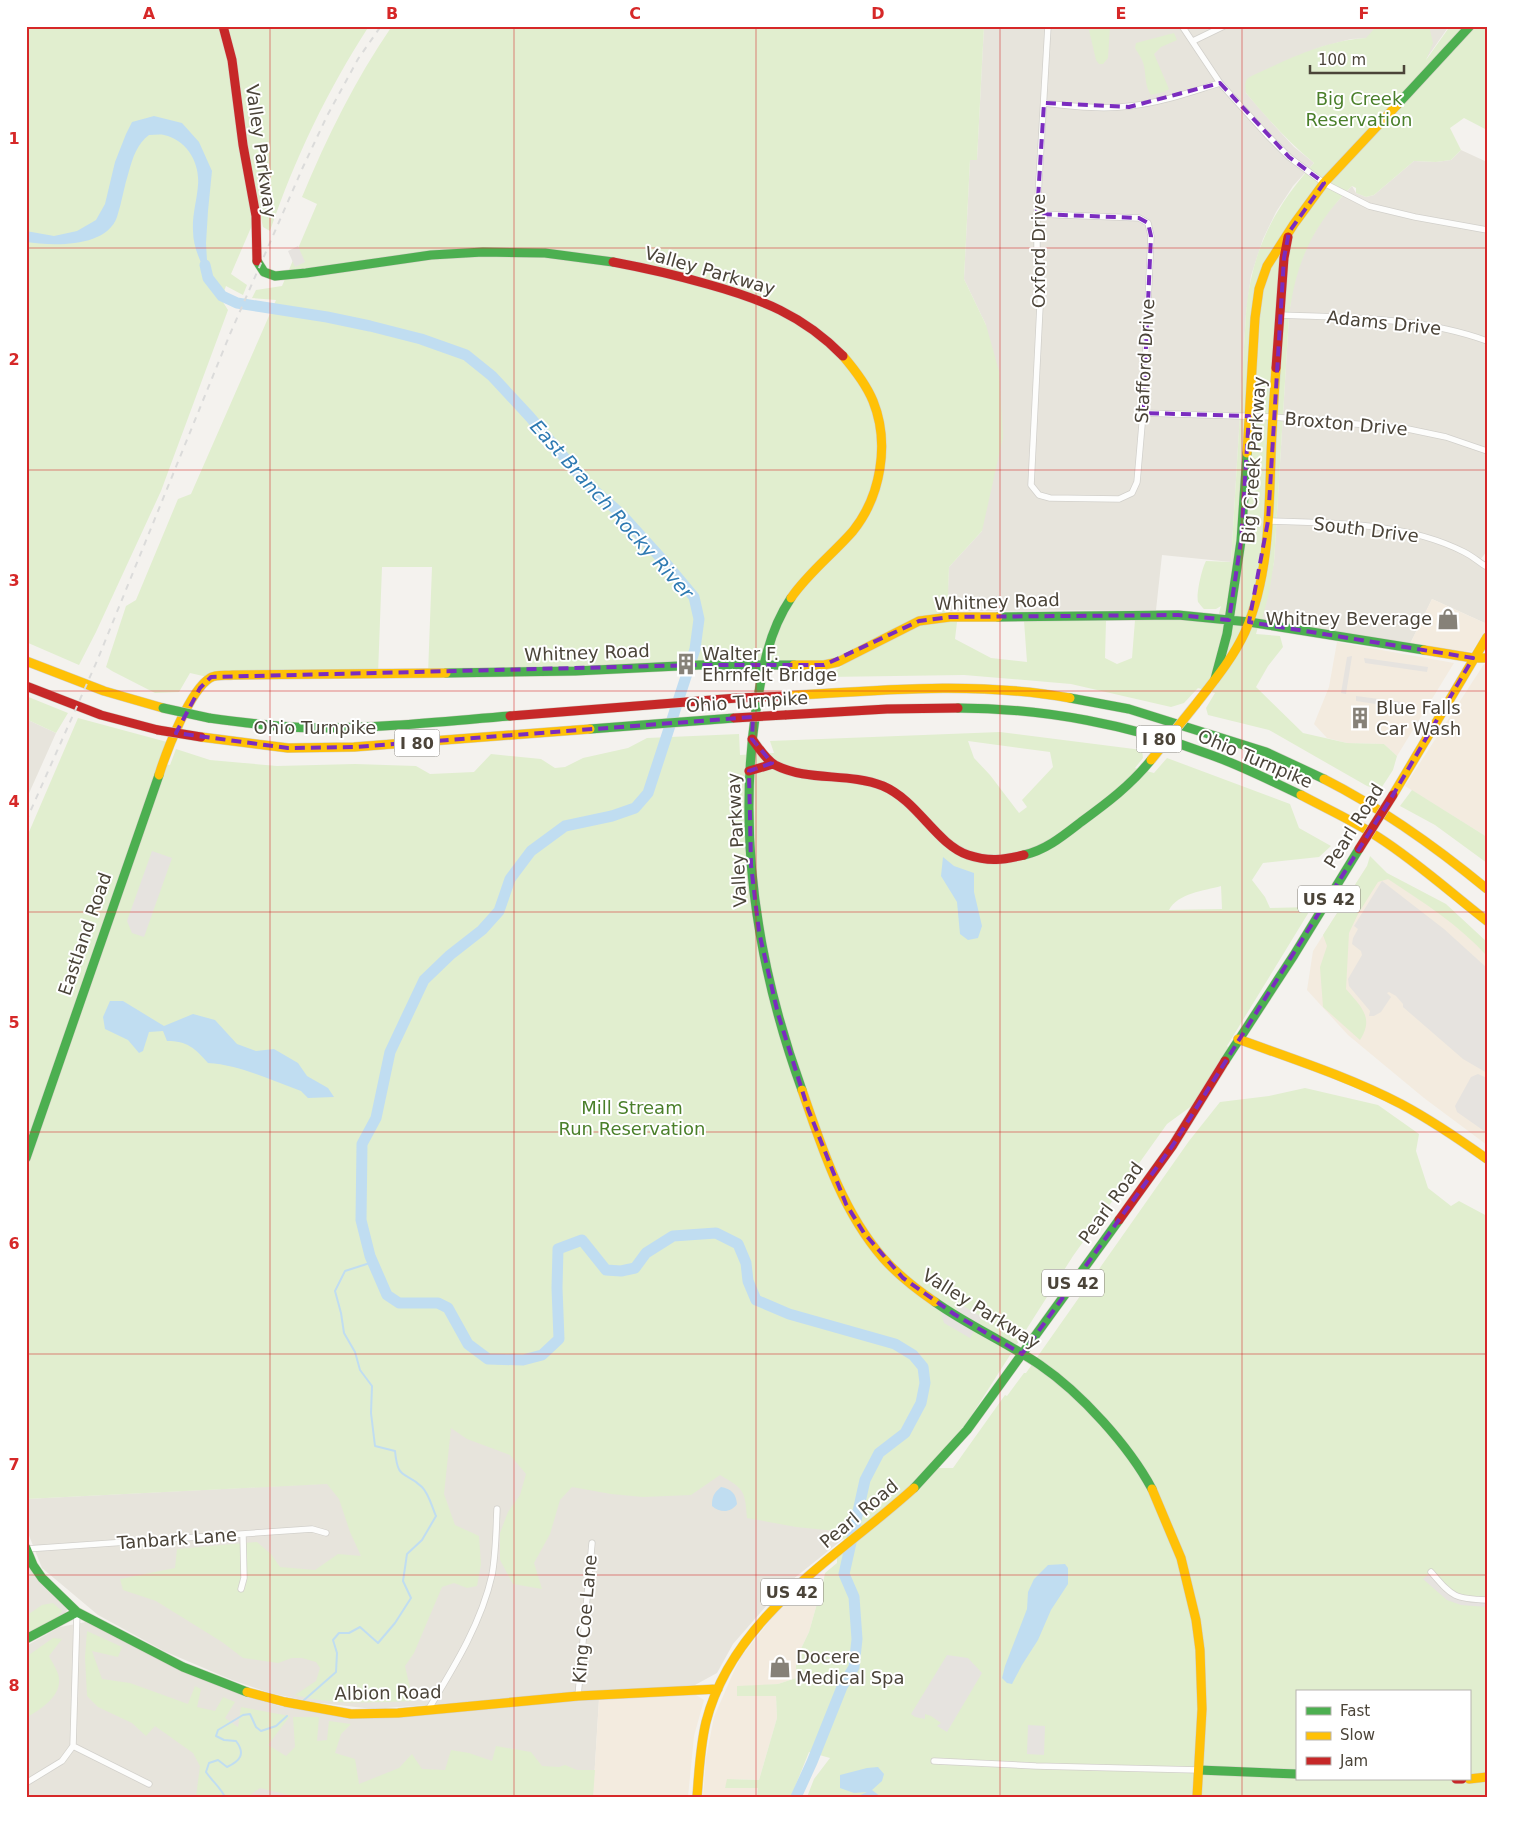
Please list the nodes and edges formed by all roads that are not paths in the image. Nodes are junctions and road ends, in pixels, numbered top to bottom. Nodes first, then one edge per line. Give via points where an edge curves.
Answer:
1 (223, 26) edge
2 (1048, 26) edge
3 (1182, 26) edge
4 (1224, 26) edge
5 (1470, 26) edge
6 (1193, 41) junction
7 (1220, 83) junction
8 (1044, 103) junction
9 (1324, 183) junction
10 (1037, 214) junction
11 (1487, 230) edge
12 (1289, 232) junction
13 (1280, 315) junction
14 (1487, 341) edge
15 (1143, 413) junction
16 (1249, 416) junction
17 (1273, 417) junction
18 (1487, 451) edge
19 (1031, 476) joint
20 (1268, 521) junction
21 (1487, 567) edge
22 (1229, 620) junction
23 (1249, 622) junction
24 (1487, 637) edge
25 (1473, 658) junction
26 (1487, 658) edge
27 (26, 661) edge
28 (764, 666) junction
29 (1215, 679) junction
30 (26, 686) edge
31 (180, 723) joint
32 (752, 738) junction
33 (773, 764) junction
34 (748, 771) junction
35 (1487, 889) edge
36 (1487, 921) edge
37 (1238, 1040) junction
38 (26, 1158) edge
39 (1487, 1159) edge
40 (1022, 1354) junction
41 (497, 1509) dead end
42 (326, 1533) dead end
43 (243, 1534) junction
44 (592, 1543) dead end
45 (26, 1548) edge
46 (1431, 1572) dead end
47 (241, 1589) dead end
48 (1487, 1600) edge
49 (78, 1612) junction
50 (26, 1639) edge
51 (718, 1689) junction
52 (578, 1696) junction
53 (428, 1710) junction
54 (73, 1746) junction
55 (934, 1761) dead end
56 (1200, 1770) junction
57 (1296, 1774) edge
58 (1487, 1777) edge
59 (1470, 1779) edge
60 (26, 1783) edge
61 (149, 1784) dead end
62 (697, 1797) edge
63 (1197, 1797) edge

1 - 28 main road, Valley Parkway via 232,60 256,216 256,260 264,272 275,276 293,275 452,253 545,253 598,259 640,266 768,303 816,331 856,370 869,390 880,420 882,454 875,495 856,528 799,587 775,625
2 - 8 street, Oxford Drive
3 - 6 street
4 - 6 street
5 - 9 main road, Big Creek Parkway
6 - 7 street
7 - 8 street via 1129,107
7 - 9 street via 1289,157
8 - 10 street, Oxford Drive
9 - 11 street via 1369,206
9 - 12 main road, Big Creek Parkway
10 - 15 street, Stafford Drive via 1139,218 1148,223 1151,236
10 - 19 street, Oxford Drive via 1037,247 1042,266
12 - 13 main road, Big Creek Parkway
12 - 16 main road, Big Creek Parkway via 1267,266 1259,289
13 - 14 street, Adams Drive via 1406,322
13 - 17 main road, Big Creek Parkway
15 - 16 street, Broxton Drive
15 - 19 street, Stafford Drive via 1137,482 1132,493 1119,500 1050,498 1039,495 1031,485
16 - 17 street, Broxton Drive
16 - 22 main road, Big Creek Parkway via 1241,541
17 - 18 street, Broxton Drive via 1403,428 1446,437
17 - 20 main road, Big Creek Parkway
20 - 21 street, South Drive via 1392,530 1455,548
20 - 23 main road, Big Creek Parkway via 1264,556
22 - 23 main road, Whitney Road
22 - 28 main road, Whitney Road via 1178,615 950,617 920,621 824,666
22 - 29 main road, Big Creek Parkway
23 - 25 main road, Whitney Road
23 - 29 main road, Big Creek Parkway
24 - 25 main road, Pearl Road / US 42
25 - 26 main road, Whitney Road
25 - 37 main road, Pearl Road / US 42, bridge via 1393,795
27 - 35 main road, Ohio Turnpike / I 80, bridge via 104,691 163,708 209,718 317,728 897,689 966,688 1046,694 1129,709 1266,752 1389,815
28 - 31 main road, Whitney Road via 211,677 200,688
28 - 32 main road, Valley Parkway
29 - 33 main road, Big Creek Parkway, bridge via 1138,776 1119,794 1038,852 999,861 968,855 952,847 906,800 882,786 851,779 805,775
30 - 36 main road, Ohio Turnpike / I 80, bridge via 101,715 158,730 288,748 354,747 734,718 924,708 1057,716 1126,729 1199,750 1267,779 1378,836
31 - 38 main road, Eastland Road via 163,761
32 - 33 main road
32 - 34 main road, Valley Parkway
33 - 34 main road
34 - 40 main road, Valley Parkway via 751,864 768,975 808,1110 846,1204 884,1259 903,1278 930,1299
37 - 39 main road via 1386,1097 1432,1121
37 - 40 main road, Pearl Road / US 42 via 1173,1145
40 - 51 main road, Pearl Road / US 42 via 967,1430 913,1489 760,1621 740,1647
40 - 56 main road, Valley Parkway via 1064,1384 1122,1446 1148,1482 1182,1558 1195,1610 1202,1679
41 - 53 street via 496,1545 486,1597 474,1629
42 - 43 street, Tanbark Lane via 312,1529
43 - 45 street, Tanbark Lane
43 - 47 street via 244,1578
44 - 52 street, King Coe Lane
45 - 49 main road via 42,1578
46 - 48 street via 1450,1594 1462,1599
49 - 50 main road
49 - 53 main road, Albion Road via 183,1667 243,1691 351,1714
49 - 54 street
51 - 52 main road, Albion Road
51 - 62 main road, Pearl Road / US 42 via 702,1739
52 - 53 main road, Albion Road
54 - 60 street via 62,1761
54 - 61 street
55 - 56 street
56 - 57 main road
56 - 63 main road, Valley Parkway
58 - 59 main road

